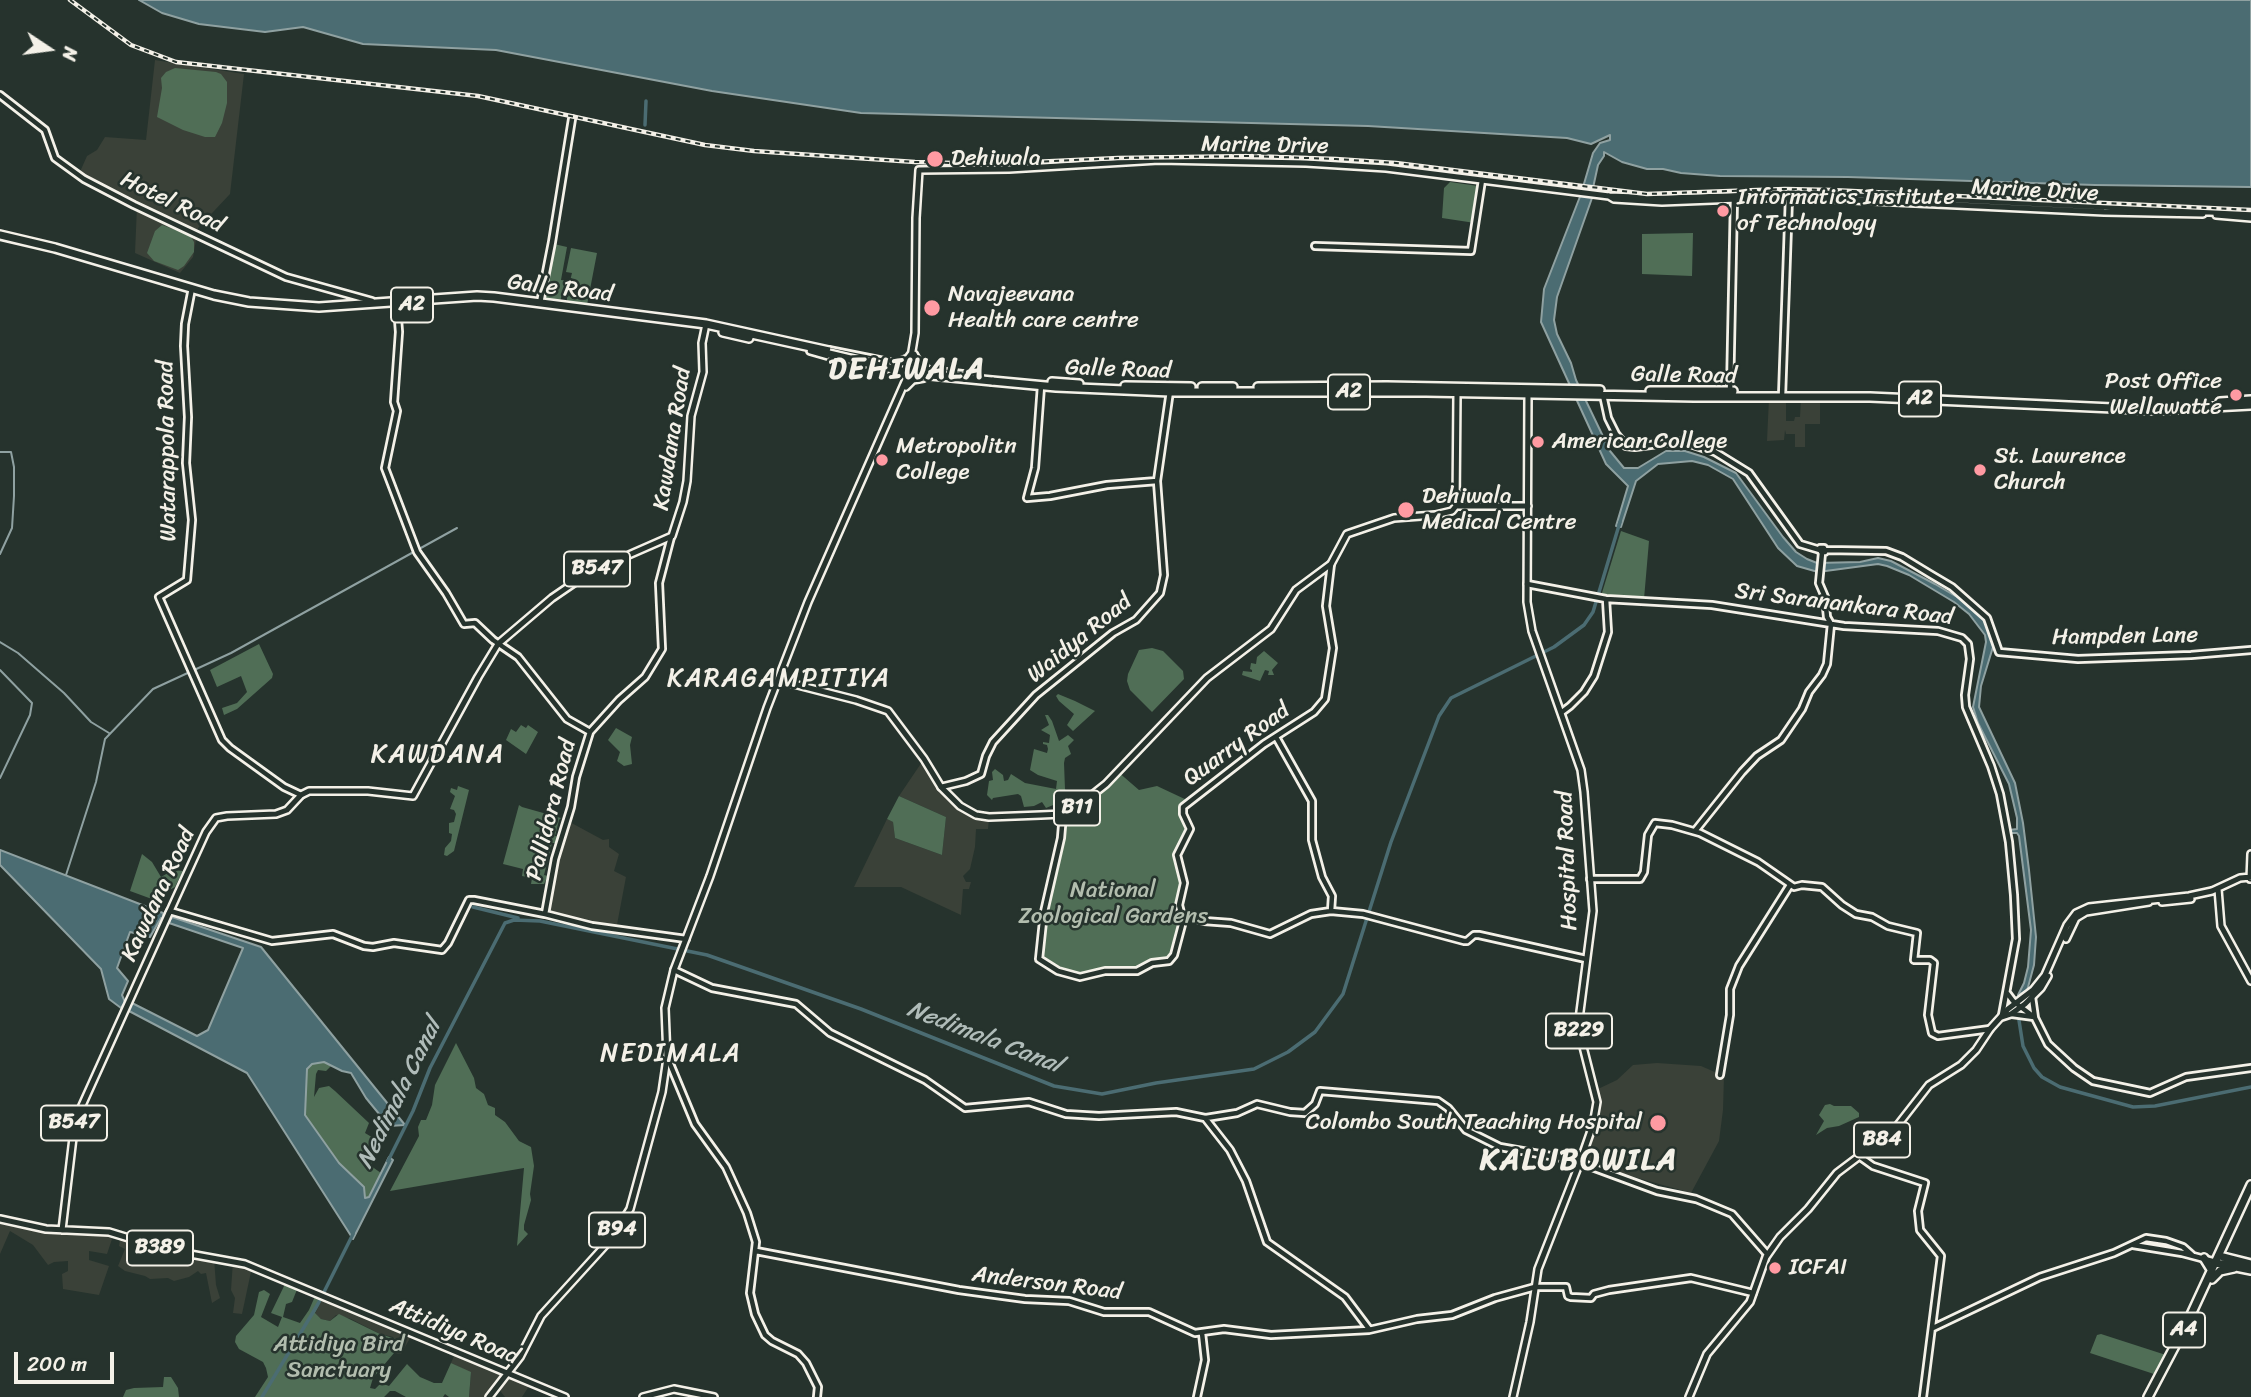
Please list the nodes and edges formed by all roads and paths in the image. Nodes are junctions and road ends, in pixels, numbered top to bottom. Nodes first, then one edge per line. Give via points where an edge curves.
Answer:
1 (0, 95) edge
2 (572, 119) dead end
3 (1482, 180) junction
4 (1789, 197) junction
5 (1734, 198) junction
6 (2251, 216) edge
7 (0, 237) edge
8 (1315, 246) dead end
9 (192, 290) junction
10 (361, 303) junction
11 (540, 303) junction
12 (397, 306) junction
13 (705, 326) junction
14 (811, 349) junction
15 (913, 351) junction
16 (887, 362) junction
17 (896, 363) junction
18 (910, 366) junction
19 (885, 370) junction
20 (929, 370) junction
21 (945, 372) junction
22 (899, 373) junction
23 (908, 375) junction
24 (924, 378) junction
25 (944, 379) junction
26 (1006, 382) junction
27 (1041, 386) junction
28 (1290, 389) junction
29 (903, 390) junction
30 (1171, 390) junction
31 (1527, 391) junction
32 (1603, 392) junction
33 (1457, 393) junction
34 (1730, 394) junction
35 (1782, 394) junction
36 (2251, 402) edge
37 (1157, 481) junction
38 (1456, 506) junction
39 (1528, 506) junction
40 (672, 536) junction
41 (1823, 551) junction
42 (1331, 564) junction
43 (1527, 584) junction
44 (1606, 599) junction
45 (1831, 624) junction
46 (498, 644) junction
47 (2251, 650) edge
48 (778, 680) junction
49 (1562, 712) junction
50 (590, 732) junction
51 (1276, 737) junction
52 (941, 788) junction
53 (301, 795) junction
54 (1063, 814) junction
55 (1695, 831) junction
56 (2251, 854) edge
57 (1590, 878) junction
58 (2251, 879) edge
59 (1790, 885) junction
60 (2219, 891) junction
61 (1331, 911) junction
62 (169, 912) junction
63 (545, 914) junction
64 (1182, 915) junction
65 (684, 944) junction
66 (1586, 959) junction
67 (674, 970) junction
68 (2251, 981) edge
69 (2008, 993) junction
70 (2024, 1002) junction
71 (2002, 1017) junction
72 (2035, 1018) junction
73 (1990, 1029) junction
74 (667, 1058) junction
75 (2251, 1069) edge
76 (1720, 1075) dead end
77 (1205, 1118) junction
78 (1859, 1156) junction
79 (1580, 1162) junction
80 (2251, 1185) edge
81 (2251, 1195) edge
82 (0, 1219) edge
83 (62, 1230) junction
84 (757, 1251) junction
85 (1767, 1254) junction
86 (2216, 1260) junction
87 (2251, 1264) edge
88 (2234, 1268) junction
89 (2251, 1270) edge
90 (2212, 1275) junction
91 (1535, 1287) junction
92 (1753, 1293) junction
93 (1932, 1328) junction
94 (1369, 1330) junction
95 (1202, 1332) junction
96 (509, 1374) junction
97 (489, 1397) edge
98 (565, 1397) edge
99 (643, 1397) edge
100 (714, 1397) edge
101 (817, 1397) edge
102 (1197, 1397) edge
103 (1513, 1397) edge
104 (1689, 1397) edge
105 (1923, 1397) edge
106 (2150, 1397) edge

1 - 10 street, Hotel Road via 45,130 55,158 85,179 286,277
2 - 11 street
3 - 5 main road, Marine Drive via 1593,193 1615,200
3 - 8 street via 1469,252
3 - 15 main road, Marine Drive via 1373,167 1159,160 919,170
4 - 5 main road, Marine Drive
4 - 6 main road, Marine Drive
4 - 35 street
5 - 6 main road, Marine Drive via 1804,193
5 - 34 street
7 - 9 highway, Galle Road / A2 via 55,248
9 - 10 highway, Galle Road / A2 via 273,305
9 - 53 street, Watarappola Road via 184,346 186,463 192,509 187,580 159,597 225,745
10 - 11 highway, Galle Road / A2 via 477,296
10 - 12 highway, Galle Road / A2
11 - 13 highway, Galle Road / A2
12 - 13 highway, Galle Road / A2 via 490,300
12 - 46 street via 397,411 386,472 416,548 464,624 475,623
13 - 14 highway, Galle Road / A2
13 - 40 main road, Kawdana Road via 703,372 691,416 687,481
14 - 16 street
14 - 19 street
14 - 26 highway, Galle Road / A2, bridge via 910,373
15 - 17 main road
15 - 18 main road
15 - 20 main road
16 - 17 street
16 - 19 street
17 - 18 street
18 - 20 street
18 - 23 main road
19 - 22 street
20 - 21 street
21 - 25 street
21 - 26 street
22 - 23 street
22 - 29 main road
23 - 24 street
23 - 29 main road, B94
24 - 25 street
24 - 29 main road via 913,380
25 - 26 street
26 - 27 highway, Galle Road / A2
26 - 30 highway, Galle Road / A2
27 - 30 highway, Galle Road / A2
27 - 37 street via 1035,468 1027,498
28 - 30 highway, Galle Road / A2
28 - 31 highway, Galle Road / A2
28 - 33 highway, Galle Road / A2
29 - 48 main road, B94
30 - 37 street, Waidya Road
31 - 32 highway, Galle Road / A2
31 - 33 highway, Galle Road / A2
31 - 39 main road, B229
32 - 34 highway, Galle Road / A2
32 - 41 street via 1608,418 1626,446 1681,441 1715,452 1749,473 1800,544
33 - 38 main road
34 - 35 highway, Galle Road / A2
35 - 36 highway, Galle Road / A2 via 2157,410
37 - 52 street, Waidya Road via 1164,575 1160,593 1136,620 1036,695 993,742 981,774
38 - 39 main road
38 - 42 main road, B11 via 1450,513 1394,518 1347,534
39 - 43 main road, B229
40 - 46 main road, Kawdana Road / B547 via 590,572
40 - 50 street, Pallidora Road via 659,583 661,653 645,677
41 - 45 street via 1819,583
41 - 47 street, Hampden Lane via 1886,551 1911,563 1952,587 1987,618 1999,652 2078,659
42 - 51 street, Quarry Road via 1326,606 1334,648 1325,699 1314,712
42 - 54 main road, B11 via 1303,583 1271,629 1207,678 1091,797
43 - 44 street, Sri Saranankara Road
43 - 49 main road, Hospital Road / B229 via 1528,613
44 - 45 street, Sri Saranankara Road via 1713,605
44 - 49 street via 1608,632 1594,676
45 - 55 street via 1827,664 1789,729 1742,772
45 - 69 street, Sri Saranankara Road via 1938,631 1968,644 1966,707 2000,794 2010,851 2016,939
46 - 50 street via 518,657 567,719
46 - 53 main road, Kawdana Road / B547 via 413,796 337,790
48 - 52 main road, B11 via 888,711
48 - 65 main road, B94
49 - 57 main road, Hospital Road / B229 via 1581,770
50 - 63 street, Pallidora Road
51 - 61 street via 1312,801 1312,840 1318,868 1332,896
51 - 64 street, Quarry Road via 1183,807 1190,829 1177,855 1184,883 1179,905
52 - 54 main road, B11 via 976,815
53 - 62 main road, Kawdana Road / B547 via 276,814 216,818
54 - 64 street, Quarry Road via 1044,912 1041,961 1080,976 1161,964 1174,955
55 - 57 street via 1653,824 1640,879
55 - 59 street via 1758,862
56 - 58 main road
57 - 66 main road, Hospital Road / B229 via 1593,911
58 - 60 main road, B84
59 - 73 street via 1822,887 1856,914 1917,933 1914,960 1934,963 1928,1015 1935,1035
59 - 76 street via 1739,966 1730,989
60 - 68 main road via 2221,926
60 - 70 main road, B84 via 2183,901 2147,902 2082,914 2073,923 2041,988
61 - 64 street via 1311,914 1270,933
61 - 66 street via 1368,914 1464,941 1474,934
62 - 63 street via 272,941 333,934 365,946 394,943 434,950 445,947 469,900
62 - 83 main road, Kawdana Road / B547 via 75,1121
63 - 65 street
65 - 67 main road, B94
66 - 79 main road, Hospital Road / B229 via 1579,1032 1597,1102
67 - 74 main road, B94 via 665,1012
67 - 77 street via 712,988 796,1004 830,1033 925,1080 965,1108 1029,1102 1066,1114 1175,1112
69 - 70 street
69 - 71 street, Sri Saranankara Road
70 - 71 main road, B84
70 - 71 main road, B84
70 - 72 street
70 - 72 street
71 - 73 main road, B84
72 - 75 street via 2053,1051 2084,1076 2101,1083 2150,1093 2186,1077
73 - 78 main road, B84 via 1961,1065 1929,1085 1894,1130
74 - 84 street via 695,1124 742,1198
74 - 96 main road, B94 via 656,1119 630,1209 611,1239 541,1316
77 - 79 street via 1257,1104 1305,1113 1320,1091 1427,1100 1443,1104 1466,1130 1500,1147
77 - 94 street via 1246,1181 1267,1242 1345,1297
78 - 85 main road, B84 via 1837,1173
78 - 93 street via 1873,1166 1925,1183 1917,1211 1920,1230 1941,1256
79 - 85 street via 1731,1214
79 - 91 main road, Hospital Road / B229
80 - 86 highway, A4
81 - 86 highway, A4
82 - 83 main road, B389
83 - 96 main road, Attidiya Road / B389 via 108,1231 173,1252 240,1263
84 - 95 street, Anderson Road via 959,1290 1069,1301 1104,1312 1149,1312 1185,1330
84 - 101 street via 750,1293 755,1314 765,1335 806,1363 818,1388
85 - 92 main road, B84
86 - 87 highway
86 - 88 highway
86 - 90 highway, A4
86 - 90 highway
86 - 93 street via 2146,1238 2039,1277
88 - 89 highway
88 - 90 highway
90 - 106 highway, A4
91 - 92 street via 1566,1287 1568,1296 1591,1298 1609,1290 1691,1278
91 - 94 street, Anderson Road via 1452,1315
91 - 103 main road, Hospital Road / B229
92 - 104 main road, B84 via 1707,1354
93 - 105 street
94 - 95 street, Anderson Road via 1271,1335 1224,1329
95 - 102 street via 1205,1360
96 - 97 main road, B94
96 - 98 main road, Attidiya Road / B389
99 - 100 main road via 674,1390

